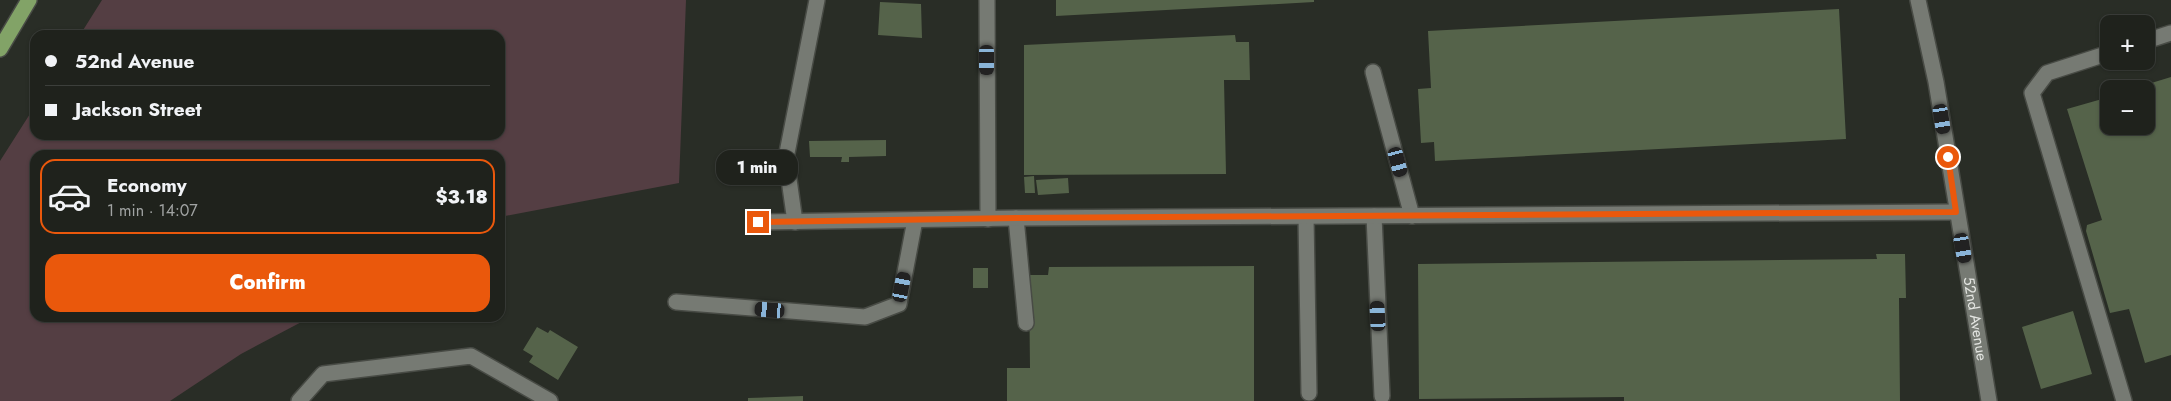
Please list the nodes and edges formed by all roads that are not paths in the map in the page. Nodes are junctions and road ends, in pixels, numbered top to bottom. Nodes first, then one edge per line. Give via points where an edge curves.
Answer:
1 (29, 0) edge
2 (816, 0) edge
3 (987, 0) edge
4 (1918, 0) edge
5 (2171, 33) edge
6 (2155, 38) edge
7 (0, 49) edge
8 (2100, 56) edge
9 (1374, 72) dead end
10 (1956, 212) junction
11 (1374, 216) junction
12 (1412, 216) junction
13 (1306, 217) junction
14 (1016, 218) junction
15 (988, 219) junction
16 (915, 220) junction
17 (758, 222) dead end
18 (795, 222) junction
19 (676, 302) dead end
20 (1026, 323) dead end
21 (1309, 392) dead end
22 (1382, 396) dead end
23 (299, 401) edge
24 (550, 401) edge
25 (1989, 401) edge
26 (2124, 401) edge

1 - 7 highway
2 - 18 street via 786,158
3 - 15 street
4 - 10 street, 52nd Avenue via 1936,82
5 - 6 street
8 - 26 street via 2046,73 2032,93
9 - 12 street
10 - 12 street
10 - 25 street, 52nd Avenue
11 - 12 street
11 - 13 street
11 - 22 street
13 - 14 street
13 - 21 street
14 - 15 street
14 - 20 street
15 - 16 street
16 - 18 street
16 - 19 street via 899,304 865,317
17 - 18 street
23 - 24 street via 323,374 471,356

